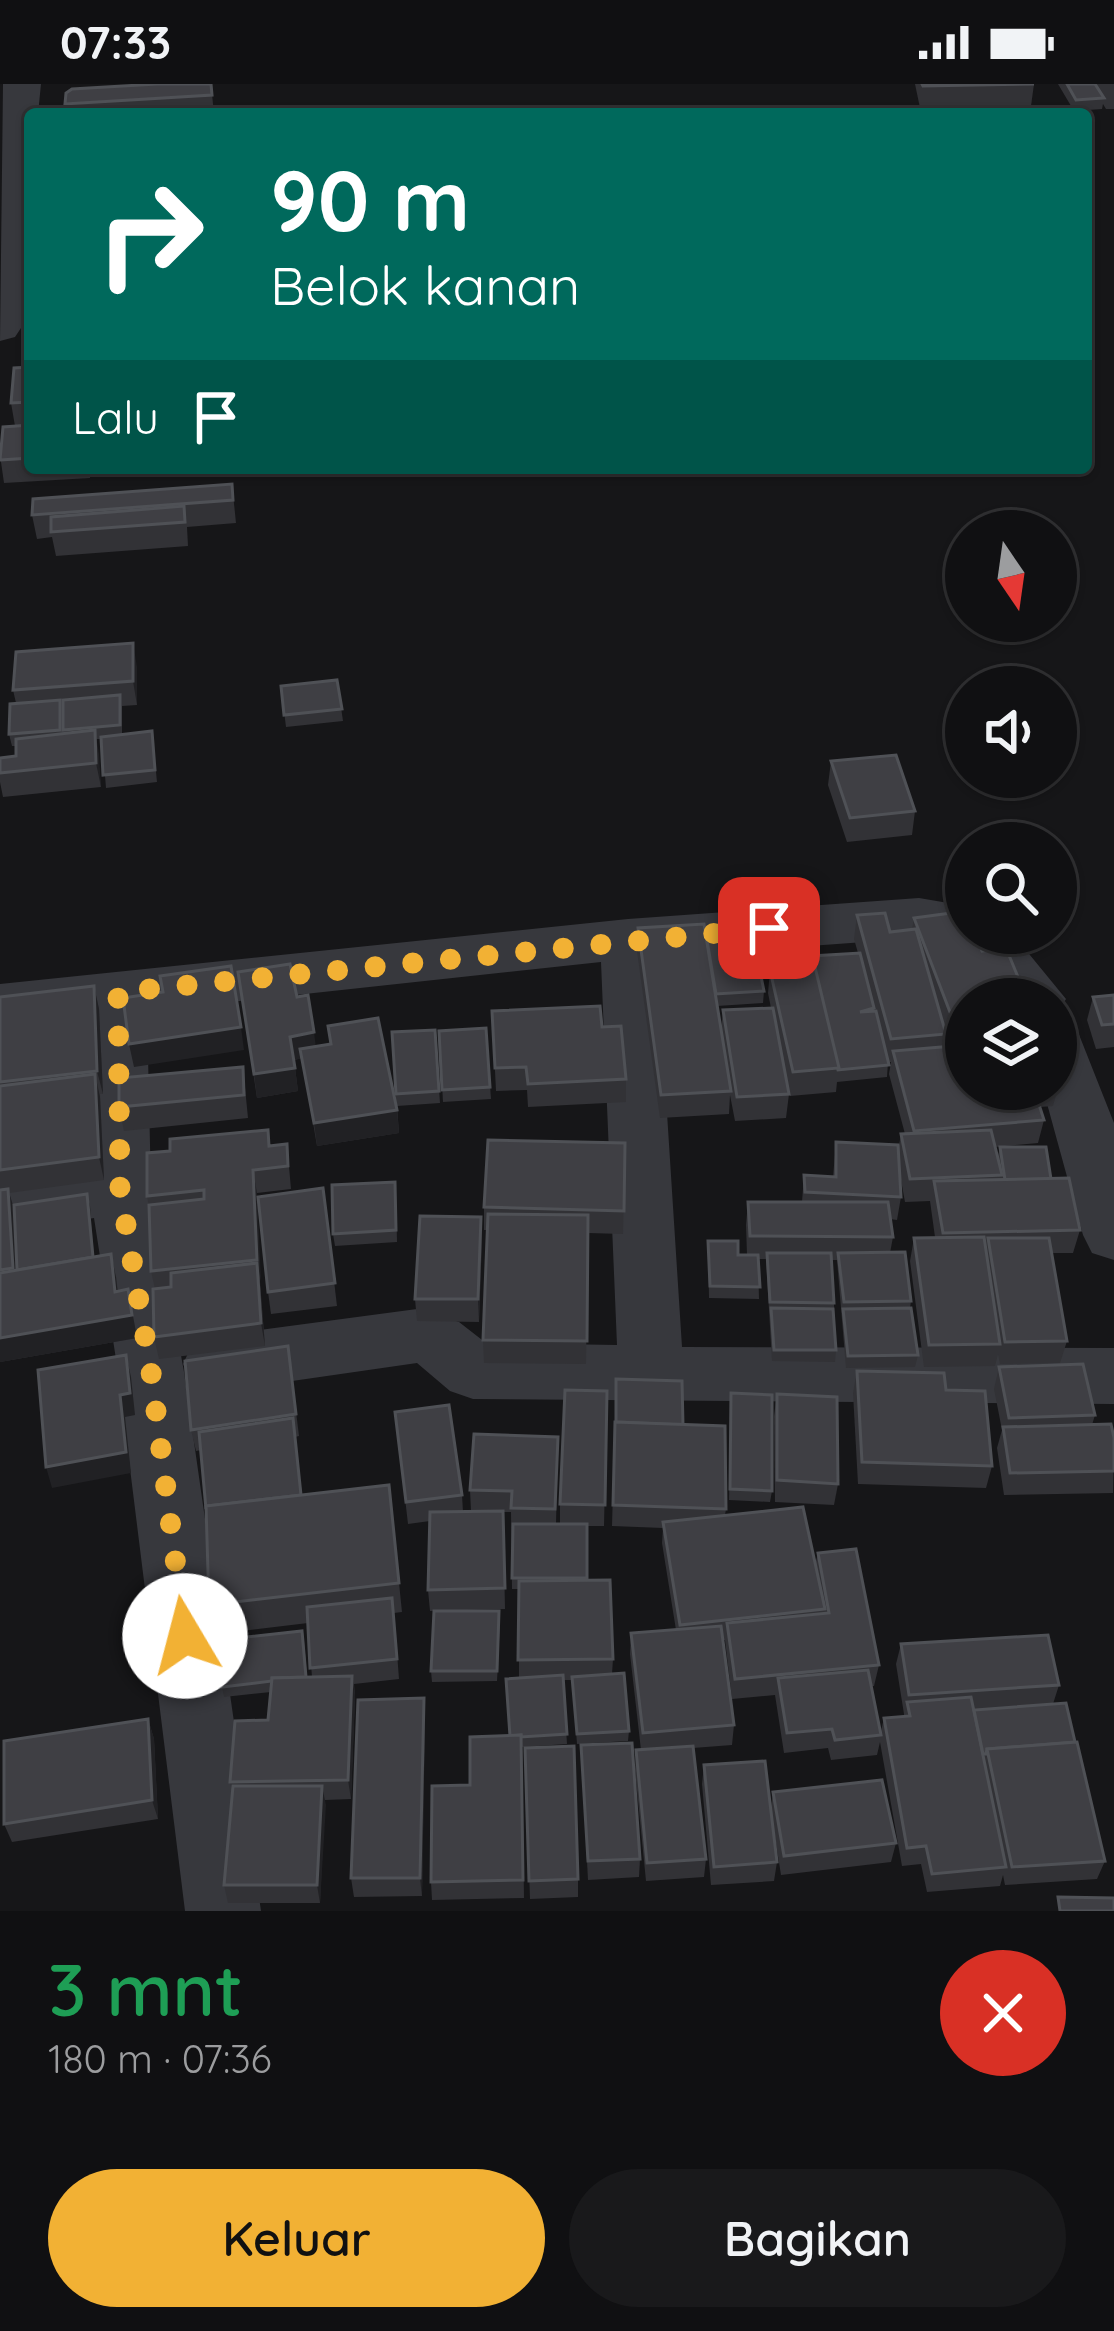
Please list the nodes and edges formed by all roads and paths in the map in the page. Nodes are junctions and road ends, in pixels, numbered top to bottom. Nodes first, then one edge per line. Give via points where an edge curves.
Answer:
1 (22, 84) edge
2 (0, 328) edge
3 (945, 922) edge
4 (628, 939) junction
5 (998, 954) edge
6 (1019, 978) edge
7 (118, 992) junction
8 (0, 1005) edge
9 (1077, 1103) edge
10 (120, 1189) junction
11 (0, 1208) edge
12 (1114, 1235) edge
13 (151, 1372) junction
14 (668, 1373) junction
15 (1114, 1376) edge
16 (223, 1911) edge

1 - 2 street
3 - 4 street
4 - 7 street
4 - 14 street via 650,1350
5 - 6 street
7 - 8 street
7 - 10 street
9 - 12 street
10 - 11 street
10 - 13 street
13 - 14 street via 417,1336 473,1371
13 - 16 street
14 - 15 street

